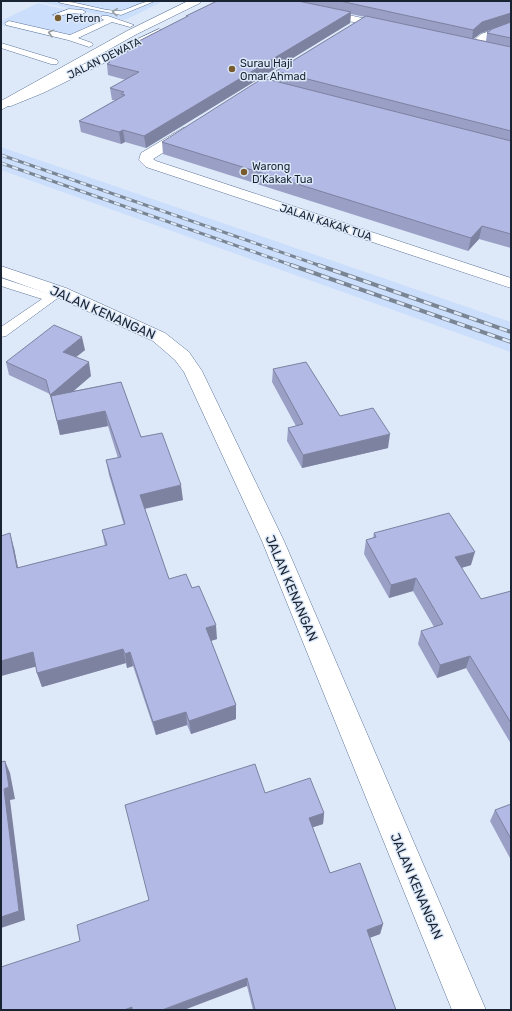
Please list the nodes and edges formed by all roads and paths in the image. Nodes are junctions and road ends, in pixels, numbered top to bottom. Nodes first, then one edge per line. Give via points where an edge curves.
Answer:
1 (61, 1) edge
2 (151, 1) edge
3 (178, 1) edge
4 (196, 1) edge
5 (272, 1) edge
6 (57, 15) dead end
7 (111, 20) junction
8 (364, 21) junction
9 (42, 22) dead end
10 (8, 23) dead end
11 (130, 25) junction
12 (511, 27) edge
13 (31, 28) junction
14 (166, 28) edge
15 (350, 30) edge
16 (400, 30) edge
17 (71, 38) junction
18 (1, 45) edge
19 (89, 45) junction
20 (489, 49) edge
21 (75, 52) dead end
22 (310, 55) edge
23 (57, 61) joint
24 (40, 69) dead end
25 (264, 85) junction
26 (279, 89) edge
27 (238, 100) edge
28 (4, 104) edge
29 (198, 124) edge
30 (1, 271) edge
31 (1, 282) edge
32 (511, 283) edge
33 (55, 295) junction
34 (1, 333) edge
35 (469, 1010) edge

2 -> 1 lane via 121,13
3 - 11 street
4 - 28 street via 131,33
5 - 8 street
6 - 7 lane via 74,11
7 - 11 lane
7 - 17 lane
8 - 15 street
8 - 16 street
9 - 13 lane
10 - 13 lane
11 - 19 street
12 - 20 street via 485,36 470,45
17 -> 13 lane
14 - 28 street, JALAN DEWATA via 39,90
17 - 19 lane
18 - 23 lane
19 - 21 street
22 - 25 street
23 - 24 street
25 - 26 street
25 - 27 street
29 - 32 street, JALAN KAKAK TUA via 146,156 146,160 151,164
30 - 33 street, JALAN KENANGAN
31 - 33 lane
33 - 34 lane
33 - 35 street, JALAN KENANGAN via 159,337 182,356 193,371 273,541

